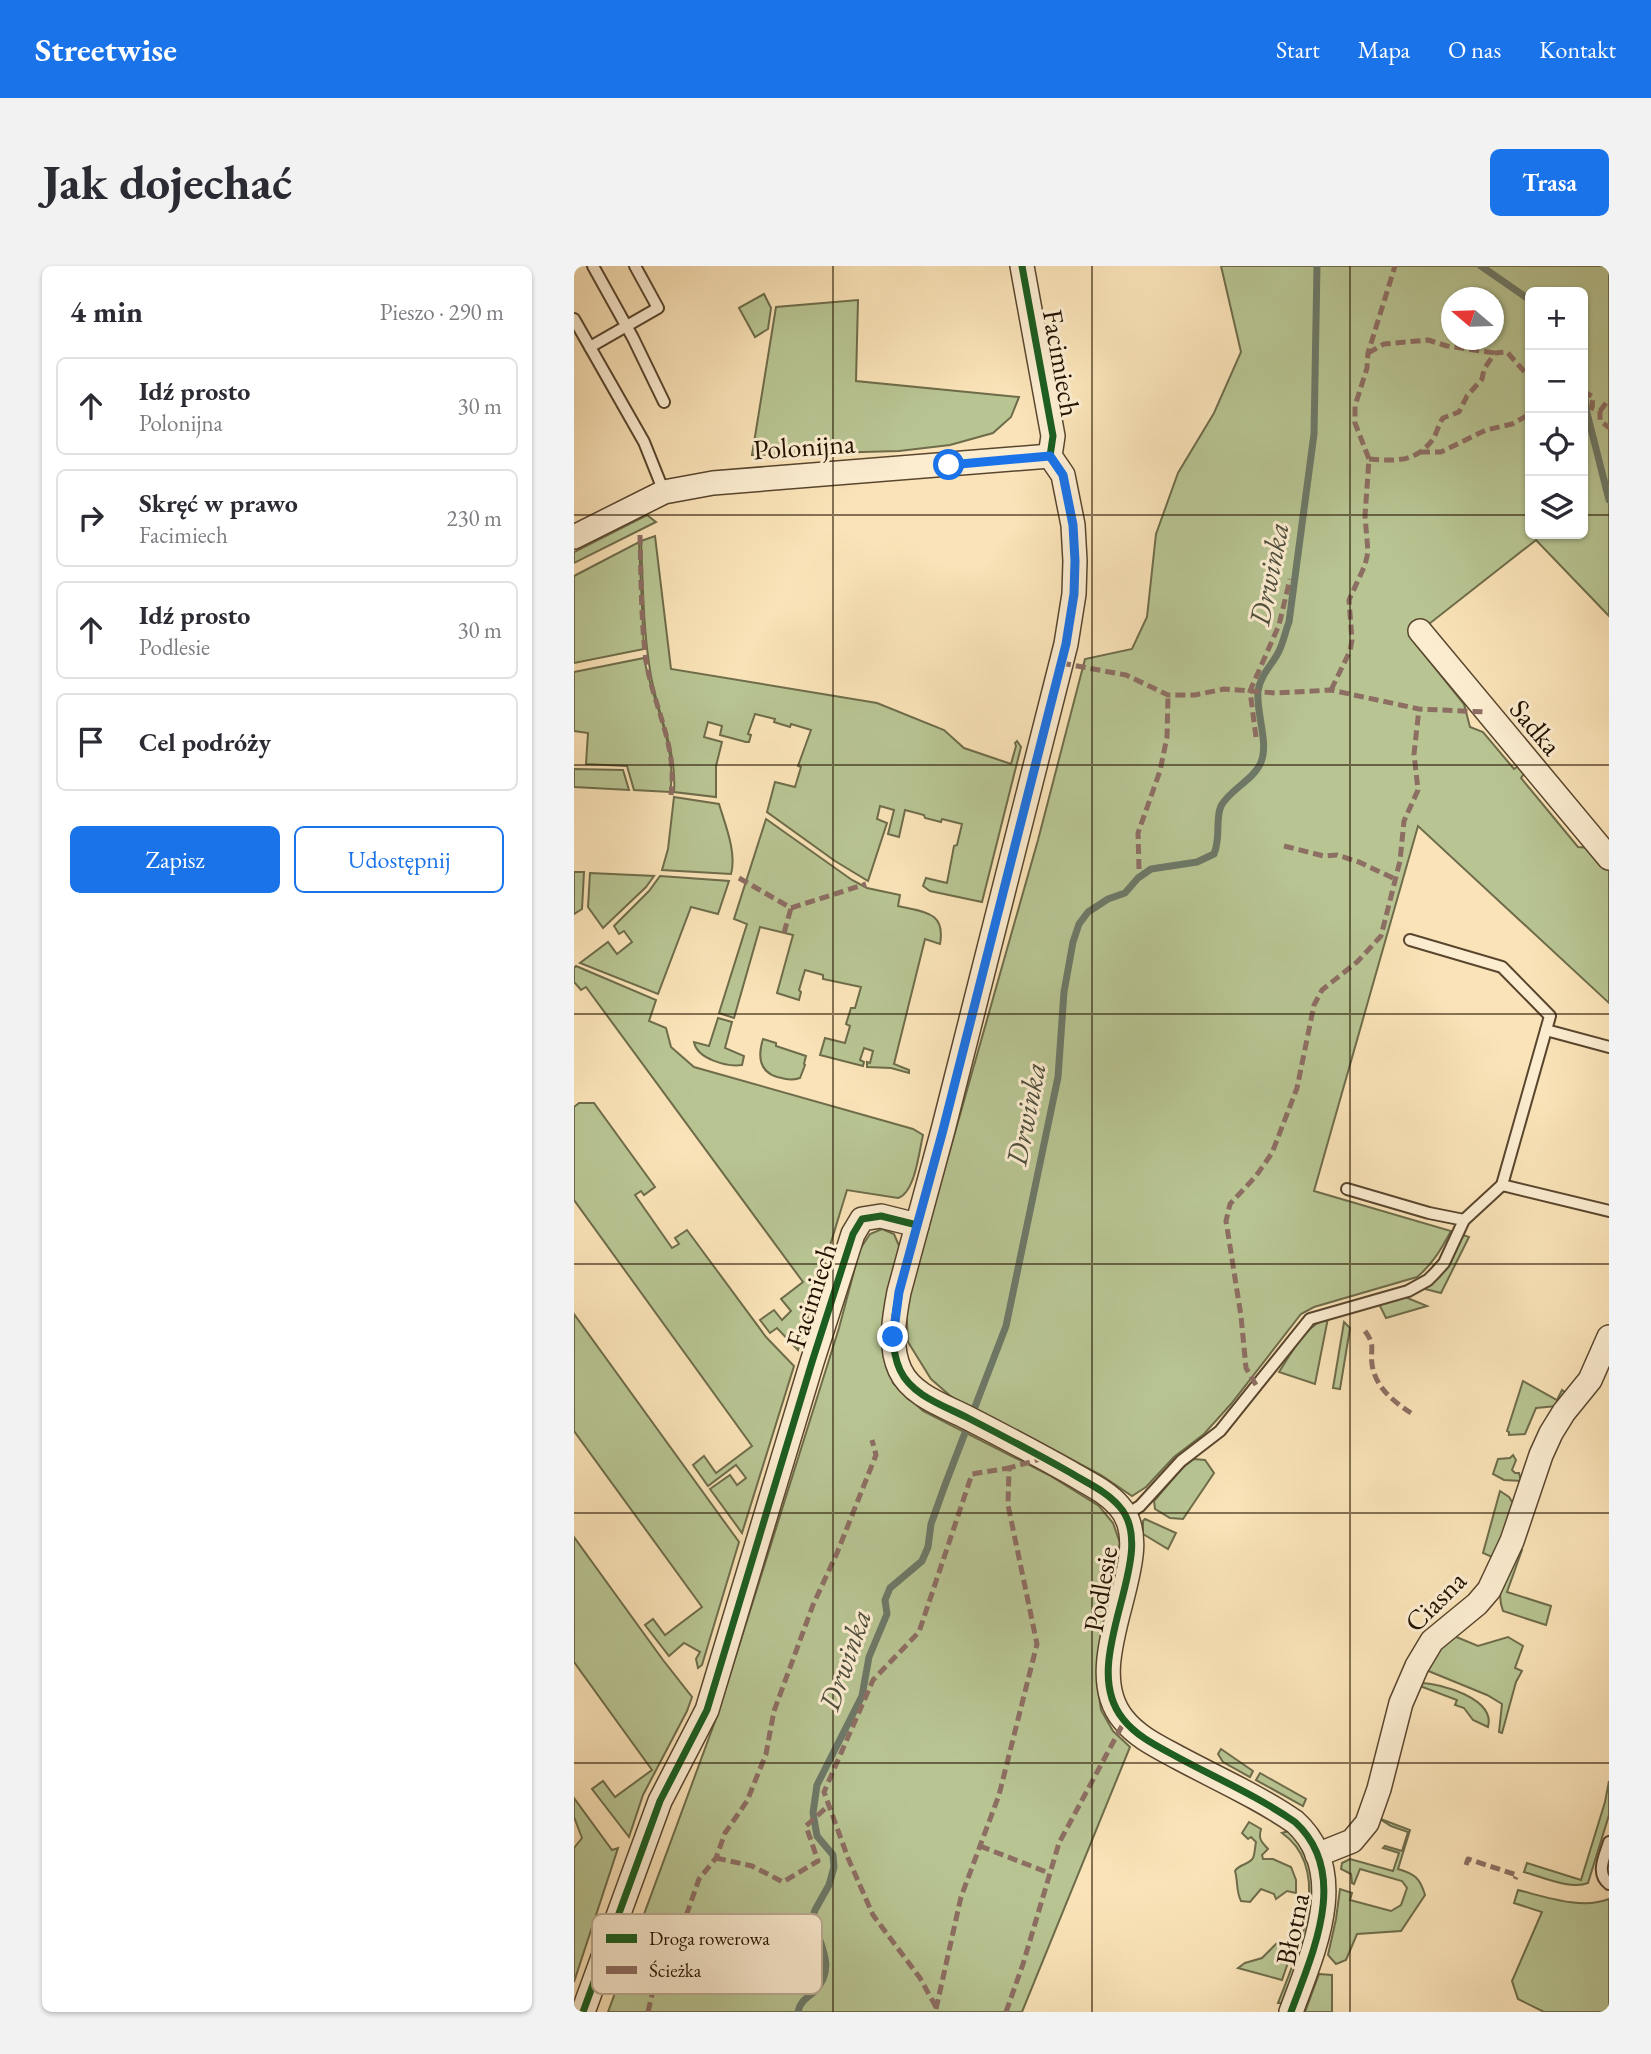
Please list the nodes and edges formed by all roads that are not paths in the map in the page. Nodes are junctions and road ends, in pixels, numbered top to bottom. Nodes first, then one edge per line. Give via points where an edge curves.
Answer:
1 (593, 266) edge
2 (635, 266) edge
3 (1022, 266) edge
4 (575, 321) edge
5 (626, 326) junction
6 (590, 347) junction
7 (664, 402) dead end
8 (1050, 456) junction
9 (664, 492) junction
10 (574, 537) edge
11 (1420, 631) dead end
12 (1609, 858) edge
13 (1410, 940) dead end
14 (1546, 1030) junction
15 (1609, 1047) edge
16 (1502, 1185) junction
17 (1347, 1189) dead end
18 (1609, 1212) edge
19 (1464, 1220) junction
20 (917, 1225) junction
21 (1609, 1337) edge
22 (1126, 1515) junction
23 (1609, 1842) edge
24 (1317, 1855) junction
25 (1609, 1884) edge
26 (619, 1914) edge
27 (592, 1987) edge
28 (583, 2012) edge
29 (1292, 2012) edge

1 - 5 lane
2 - 5 lane via 658,308
3 - 8 street, Facimiech via 1053,436
4 - 6 lane
5 - 6 lane
5 - 7 lane
6 - 9 lane via 644,442
8 - 9 street, Polonijna via 713,483
8 - 20 street, Facimiech via 1063,475 1073,525 1070,627
9 - 10 street, Polonijna
11 - 12 street, Sadka
13 - 14 lane via 1502,967 1550,1016
14 - 15 lane
14 - 16 lane
16 - 18 lane
16 - 19 lane
17 - 19 lane
19 - 22 lane via 1444,1263 1429,1280 1408,1291 1310,1319 1220,1431 1181,1461
20 - 22 street, Podlesie via 894,1318 900,1372 917,1391 1098,1489
20 - 26 street, Facimiech via 881,1216 862,1219 853,1234 707,1710 660,1801
21 - 24 street, Ciasna via 1590,1380 1551,1433 1509,1550 1489,1590 1432,1641 1417,1666 1401,1703 1367,1823 1352,1840
22 - 24 street, Podlesie via 1131,1549 1107,1683 1116,1710 1152,1743 1295,1822
23 - 25 lane via 1601,1872
24 - 29 street, Błotna via 1323,1883 1322,1920
27 - 28 street, Facimiech

